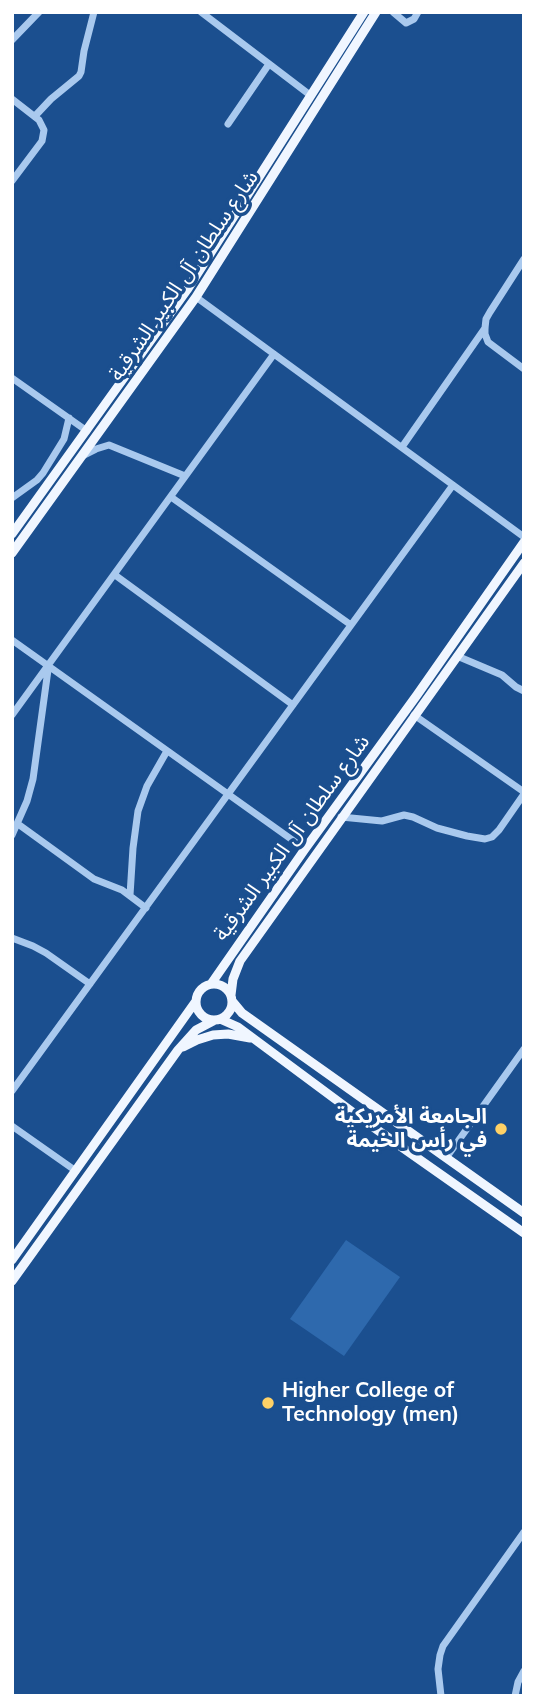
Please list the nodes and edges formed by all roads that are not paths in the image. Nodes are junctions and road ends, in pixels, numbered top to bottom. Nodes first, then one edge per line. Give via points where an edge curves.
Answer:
1 (39, 12) edge
2 (94, 12) edge
3 (201, 12) edge
4 (364, 12) edge
5 (376, 12) edge
6 (393, 12) edge
7 (418, 12) edge
8 (12, 40) edge
9 (269, 64) junction
10 (310, 95) junction
11 (12, 99) edge
12 (35, 116) junction
13 (228, 124) dead end
14 (12, 181) edge
15 (524, 259) edge
16 (196, 297) junction
17 (485, 328) junction
18 (274, 354) junction
19 (524, 369) edge
20 (12, 377) edge
21 (69, 418) junction
22 (103, 428) junction
23 (87, 431) junction
24 (109, 445) junction
25 (402, 447) junction
26 (84, 455) junction
27 (185, 476) junction
28 (453, 485) junction
29 (171, 497) junction
30 (12, 498) edge
31 (12, 534) edge
32 (524, 539) edge
33 (12, 553) edge
34 (524, 563) edge
35 (115, 575) junction
36 (351, 625) junction
37 (12, 640) edge
38 (457, 656) junction
39 (48, 666) junction
40 (524, 691) edge
41 (293, 705) junction
42 (12, 715) edge
43 (414, 715) junction
44 (167, 751) junction
45 (524, 793) edge
46 (228, 795) junction
47 (341, 817) junction
48 (18, 824) junction
49 (12, 835) edge
50 (304, 849) junction
51 (130, 895) junction
52 (146, 908) junction
53 (12, 938) edge
54 (90, 984) junction
55 (211, 984) junction
56 (232, 998) junction
57 (196, 1001) junction
58 (218, 1020) junction
59 (253, 1038) junction
60 (524, 1049) edge
61 (178, 1050) junction
62 (12, 1091) edge
63 (12, 1126) edge
64 (446, 1158) junction
65 (76, 1171) junction
66 (524, 1213) edge
67 (524, 1233) edge
68 (12, 1260) edge
69 (12, 1281) edge
70 (524, 1532) edge
71 (524, 1671) edge
72 (441, 1696) edge
73 (514, 1696) edge

1 - 8 street
2 - 12 street via 82,72
3 - 9 street
4 - 10 main road, شارع سلطان آل الكبير الشرقية
5 - 16 main road, شارع سلطان آل الكبير الشرقية
6 - 7 street via 406,23
9 - 10 street
9 - 13 street
10 - 23 main road, شارع سلطان آل الكبير الشرقية via 187,290
11 - 12 street
12 - 14 street via 44,136
15 - 17 street via 490,312
16 - 18 street
16 - 22 main road, شارع سلطان آل الكبير الشرقية
17 - 19 street via 488,342
17 - 25 street
18 - 25 street
18 - 27 street
20 - 21 street
21 - 23 street
21 - 30 street via 64,439 43,473
22 - 24 street
22 - 26 main road, شارع سلطان آل الكبير الشرقية
23 - 31 main road, شارع سلطان آل الكبير الشرقية
24 - 26 street
24 - 27 street
25 - 28 street
26 - 33 main road, شارع سلطان آل الكبير الشرقية
27 - 29 street
28 - 32 street
28 - 36 street
29 - 35 street
29 - 36 street
32 - 50 main road, شارع سلطان آل الكبير الشرقية
34 - 38 main road, شارع سلطان آل الكبير الشرقية
35 - 39 street
35 - 41 street
36 - 41 street
37 - 39 street
38 - 40 street via 502,675
38 - 43 main road, شارع سلطان آل الكبير الشرقية
39 - 42 street
39 - 44 street
39 - 48 street via 33,779
41 - 46 street
43 - 45 street
43 - 47 main road, شارع سلطان آل الكبير الشرقية
44 - 46 street
44 - 51 street via 138,811
45 - 47 street via 499,830 485,839 404,815 382,821
46 - 50 street
46 - 52 street
47 - 56 main road, شارع سلطان آل الكبير الشرقية via 240,961
48 - 49 street
48 - 51 street via 94,878
50 - 55 main road, شارع سلطان آل الكبير الشرقية
51 - 52 street
52 - 54 street
53 - 54 street via 46,953
54 - 62 street
55 - 56 main road via 223,986
55 - 57 main road via 201,990
56 - 58 main road via 229,1012
56 - 64 main road via 242,1013
57 - 58 main road via 204,1017
57 - 65 main road
58 - 59 main road
58 - 61 main road via 197,1030
59 - 61 main road via 213,1035
59 - 67 main road
60 - 64 street
61 - 69 main road
63 - 65 street
64 - 66 main road
65 - 68 main road
70 - 72 street via 443,1646 438,1668
71 - 73 street

